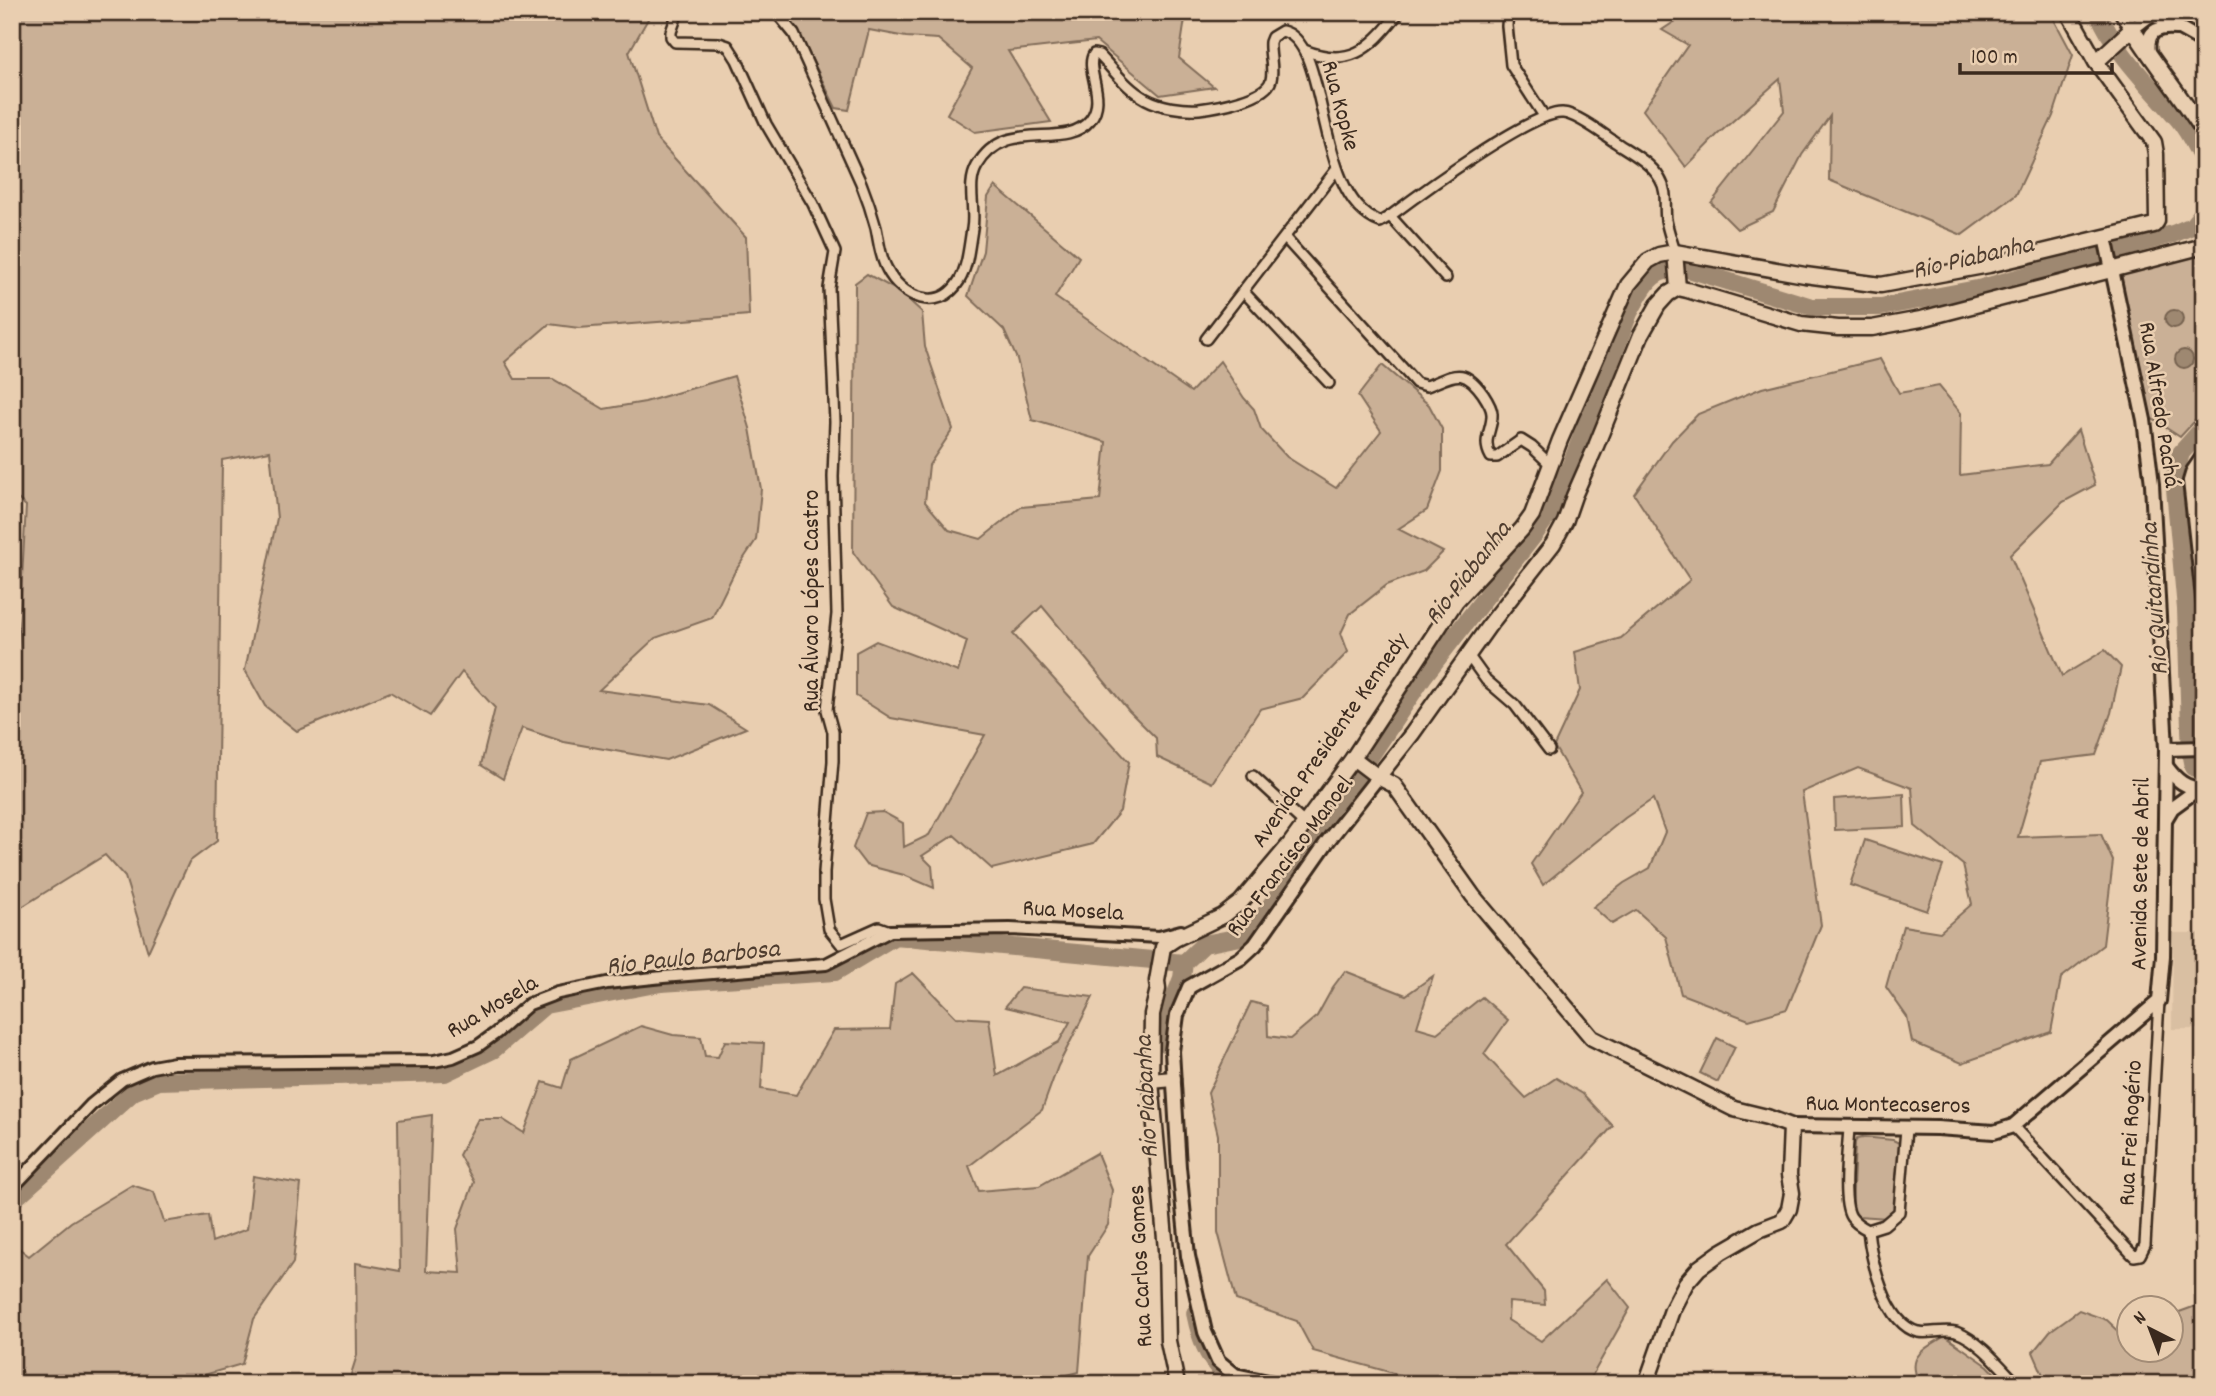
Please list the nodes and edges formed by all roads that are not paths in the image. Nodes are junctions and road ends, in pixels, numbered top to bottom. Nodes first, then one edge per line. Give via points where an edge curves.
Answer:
1 (678, 12) edge
2 (776, 12) edge
3 (1508, 12) edge
4 (2068, 12) edge
5 (2122, 12) edge
6 (2155, 14) edge
7 (1397, 15) dead end
8 (2132, 29) junction
9 (2184, 30) junction
10 (2204, 42) edge
11 (1304, 50) junction
12 (2149, 55) junction
13 (2096, 62) junction
14 (1544, 116) junction
15 (2204, 132) edge
16 (1336, 170) junction
17 (1390, 216) junction
18 (1286, 239) junction
19 (2105, 239) junction
20 (2204, 246) edge
21 (1675, 251) junction
22 (2111, 267) junction
23 (1446, 278) dead end
24 (1678, 288) junction
25 (1242, 291) junction
26 (1206, 339) dead end
27 (1329, 383) dead end
28 (2204, 455) edge
29 (1551, 465) junction
30 (2204, 607) edge
31 (1468, 655) junction
32 (2204, 748) edge
33 (2172, 749) junction
34 (1549, 750) dead end
35 (1353, 758) junction
36 (2166, 766) junction
37 (1253, 776) dead end
38 (1378, 777) junction
39 (2201, 789) edge
40 (2165, 819) junction
41 (1304, 823) junction
42 (890, 932) junction
43 (1161, 942) junction
44 (2159, 1001) junction
45 (1173, 1079) junction
46 (1152, 1081) junction
47 (1791, 1126) junction
48 (2013, 1126) junction
49 (1849, 1128) junction
50 (1906, 1129) junction
51 (12, 1188) edge
52 (1868, 1230) junction
53 (1177, 1384) edge
54 (1278, 1384) edge
55 (1646, 1384) edge
56 (2017, 1384) edge

1 - 42 street, Rua Álvaro Lópes Castro via 671,37 675,42 728,46 835,252 829,288 837,614 827,710 834,732 824,859 826,916 829,929 842,944 879,927
2 - 11 street, Rua Kopke via 794,34 861,183 885,267 902,289 929,300 942,296 959,280 973,224 972,181 981,160 1010,138 1071,132 1090,120 1097,93 1091,62 1094,54 1147,100 1198,109 1265,90 1271,81 1270,42 1276,34 1291,32
3 - 14 street via 1511,65
4 - 13 main road
5 - 8 main road
6 - 8 main road
6 - 9 main road
7 - 11 street via 1382,33 1344,58 1330,59
8 - 12 main road
8 - 13 main road
9 - 10 main road
9 - 12 main road via 2155,30 2149,39
11 - 16 street, Rua Kopke
12 - 15 main road
13 - 19 main road via 2154,142 2156,154 2157,221
14 - 17 street via 1452,171
14 - 21 street via 1573,116 1654,170 1666,195 1666,221
16 - 17 street, Rua Kopke via 1362,210 1380,222
16 - 18 street
17 - 23 street
18 - 25 street
18 - 29 street via 1416,383 1427,386 1455,375 1469,377 1493,412 1487,450 1491,457 1521,440
19 - 21 main road via 1881,285
19 - 22 main road, Rua Alfredo Pachá
20 - 22 main road
21 - 24 main road
21 - 29 main road, Avenida Presidente Kennedy via 1648,261 1628,285
22 - 24 main road via 1922,319 1872,328 1801,324
22 - 33 main road, Rua Alfredo Pachá via 2148,452
24 - 31 main road via 1658,305 1641,335 1553,544
25 - 26 street
25 - 27 street
28 - 30 main road via 2190,481
29 - 35 main road, Avenida Presidente Kennedy via 1532,515 1457,601
31 - 34 street
31 - 38 main road
32 - 33 main road
33 - 36 main road, Avenida Sete de Abril
35 - 38 main road, Rua Montecaseros
35 - 41 main road, Avenida Presidente Kennedy
36 - 39 main road via 2181,783
36 - 40 main road, Avenida Sete de Abril
37 - 41 street
38 - 45 main road, Rua Francisco Manoel via 1255,945 1189,987 1177,1015
38 - 47 main road, Rua Montecaseros via 1394,785 1473,896 1592,1038 1734,1109
39 - 40 main road via 2172,808
40 - 44 main road, Avenida Sete de Abril
41 - 43 main road, Avenida Presidente Kennedy via 1241,902 1223,916
42 - 43 street, Rua Mosela via 1010,929
42 - 51 street, Rua Mosela via 826,964 607,983 558,993 529,1004 478,1046 434,1061 174,1063 152,1067 122,1080 92,1105
43 - 46 main road, Rua Carlos Gomes via 1152,1014
44 - 48 main road
44 - 48 street, Rua Frei Rogério via 2143,1251 2137,1256 2130,1252
45 - 46 main road
45 - 54 main road, Rua Francisco Manoel via 1188,1256 1205,1332 1218,1362 1235,1375
46 - 53 main road, Rua Carlos Gomes via 1166,1250 1168,1341
47 - 49 main road, Rua Montecaseros
47 - 55 main road via 1790,1209 1782,1220 1721,1252 1686,1283
48 - 50 main road, Rua Montecaseros via 1994,1132
49 - 50 main road, Rua Montecaseros
49 - 52 street via 1846,1202 1850,1216
50 - 52 street via 1899,1212 1884,1225
52 - 56 street via 1878,1278 1900,1320 1916,1331 1954,1331 1965,1337

